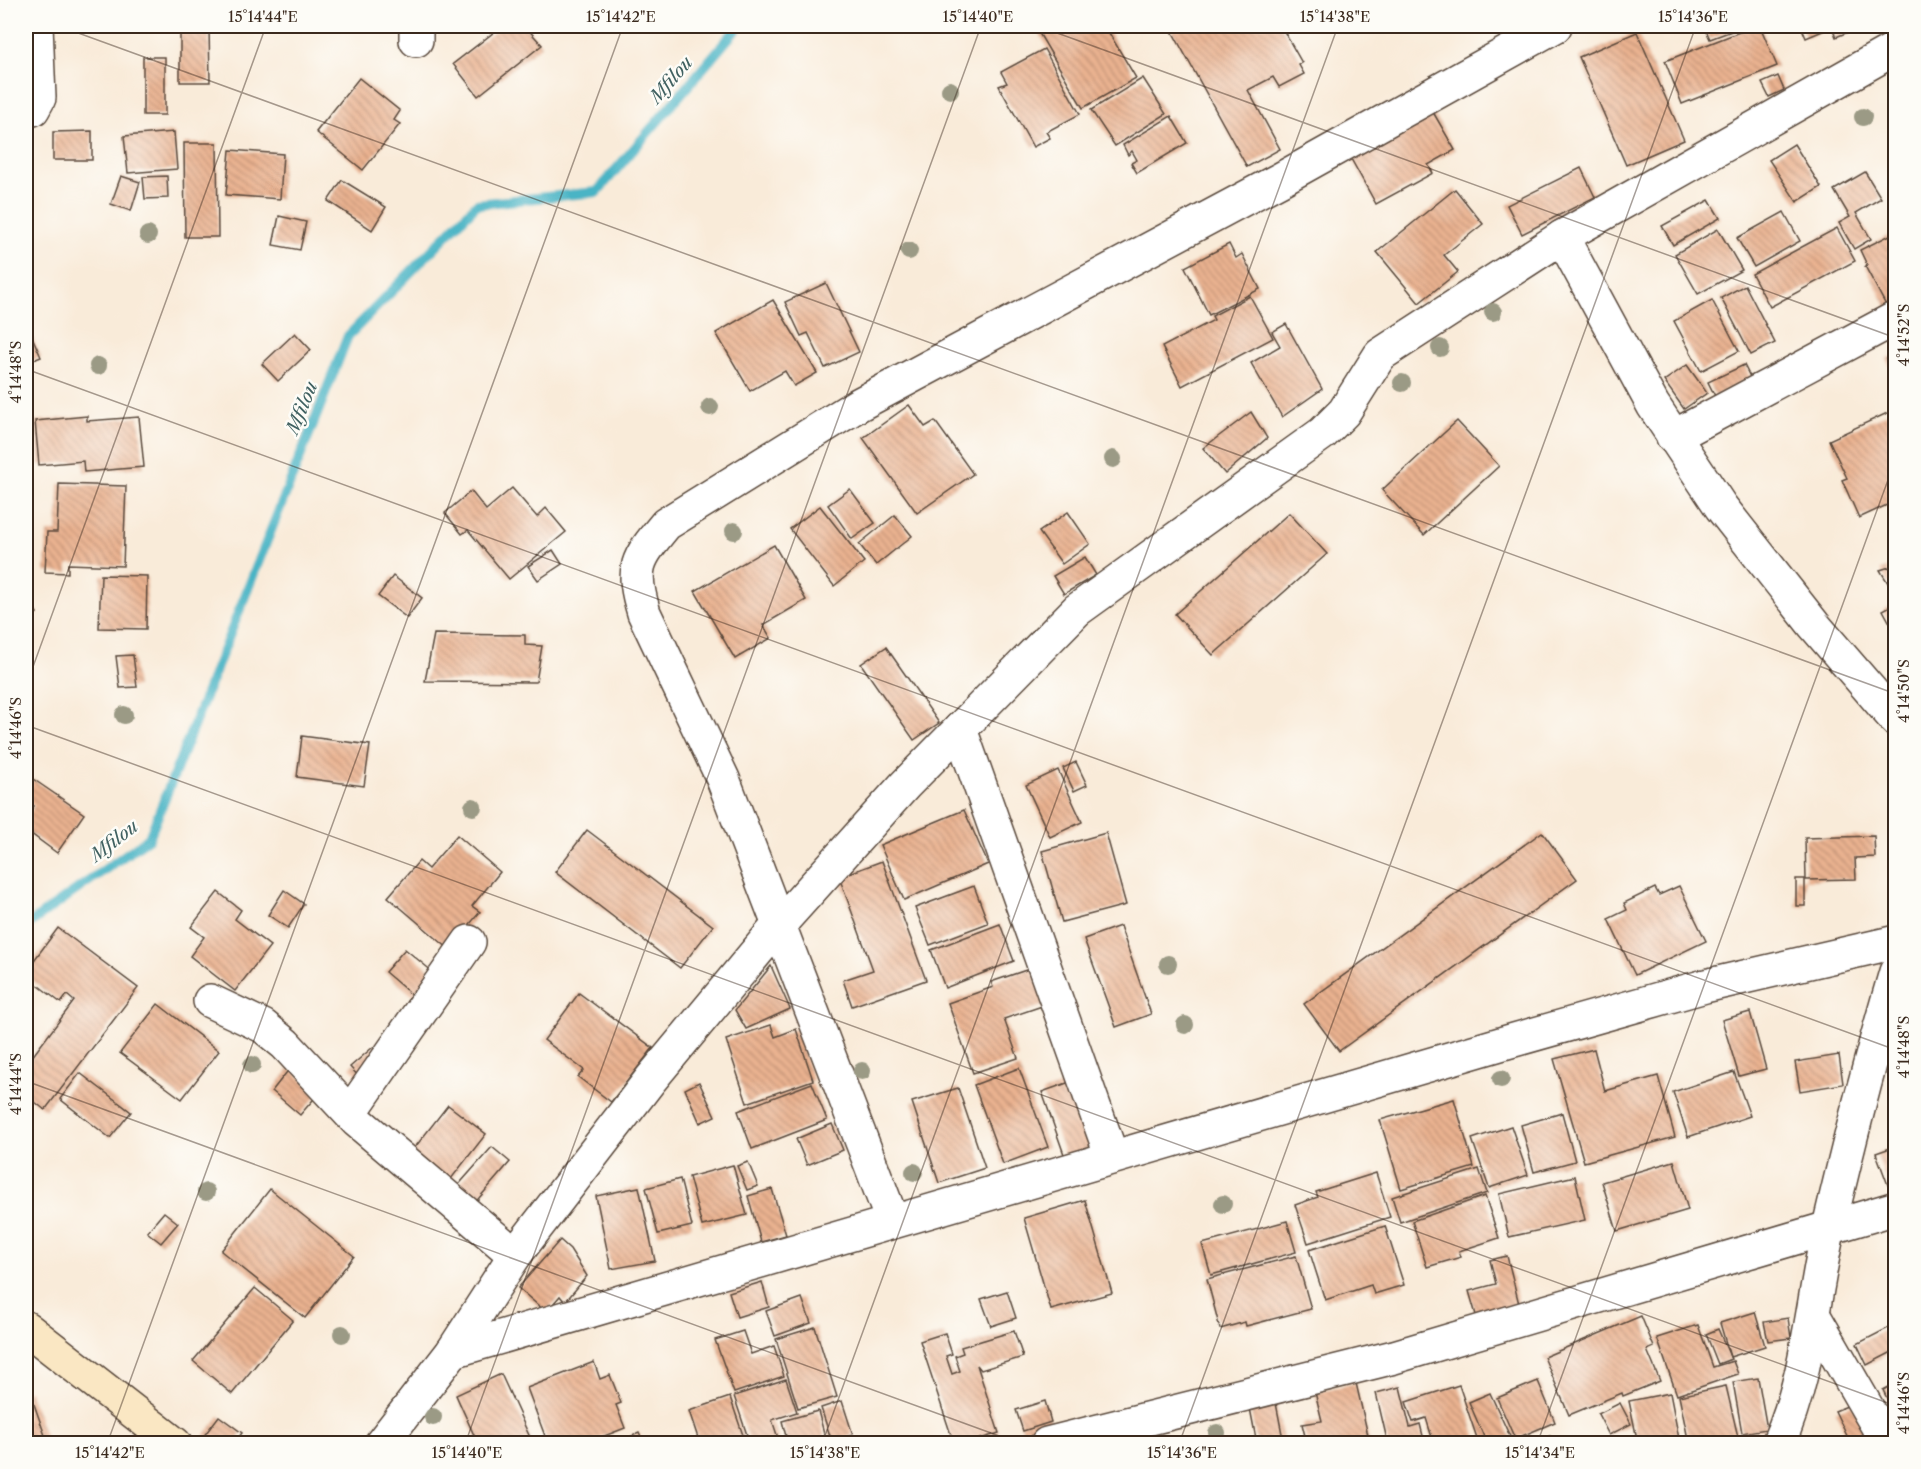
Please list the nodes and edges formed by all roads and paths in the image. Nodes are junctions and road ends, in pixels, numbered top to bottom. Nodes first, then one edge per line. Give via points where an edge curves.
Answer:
1 (36, 26) edge
2 (1555, 26) edge
3 (1896, 48) edge
4 (26, 111) edge
5 (1562, 237) junction
6 (1896, 318) edge
7 (1673, 437) junction
8 (1896, 720) edge
9 (960, 729) junction
10 (778, 926) junction
11 (469, 942) dead end
12 (1896, 942) edge
13 (1896, 972) edge
14 (210, 1001) dead end
15 (350, 1113) junction
16 (1112, 1157) junction
17 (1896, 1208) edge
18 (892, 1220) junction
19 (1828, 1229) junction
20 (515, 1255) junction
21 (1814, 1316) junction
22 (26, 1328) edge
23 (453, 1351) junction
24 (175, 1443) edge
25 (381, 1443) edge
26 (1047, 1443) edge
27 (1778, 1443) edge
28 (1888, 1443) edge

1 - 4 street via 39,98 33,109
2 - 10 street via 858,405 666,524 635,570 637,590 644,613 723,779
3 - 5 street
5 - 7 street
5 - 9 street via 1380,355 1344,412 1323,433 1077,610
6 - 7 street
7 - 8 street via 1728,516
9 - 10 street
9 - 16 street
10 - 18 street
10 - 20 street via 651,1078
11 - 15 street
12 - 16 street via 1694,989
13 - 19 street
14 - 15 street via 263,1026
15 - 20 street
16 - 18 street
17 - 19 street
18 - 23 street
19 - 21 street
19 - 26 street via 1394,1357
20 - 23 street
21 - 27 street via 1787,1425
21 - 28 street
22 - 24 main road
23 - 25 street

